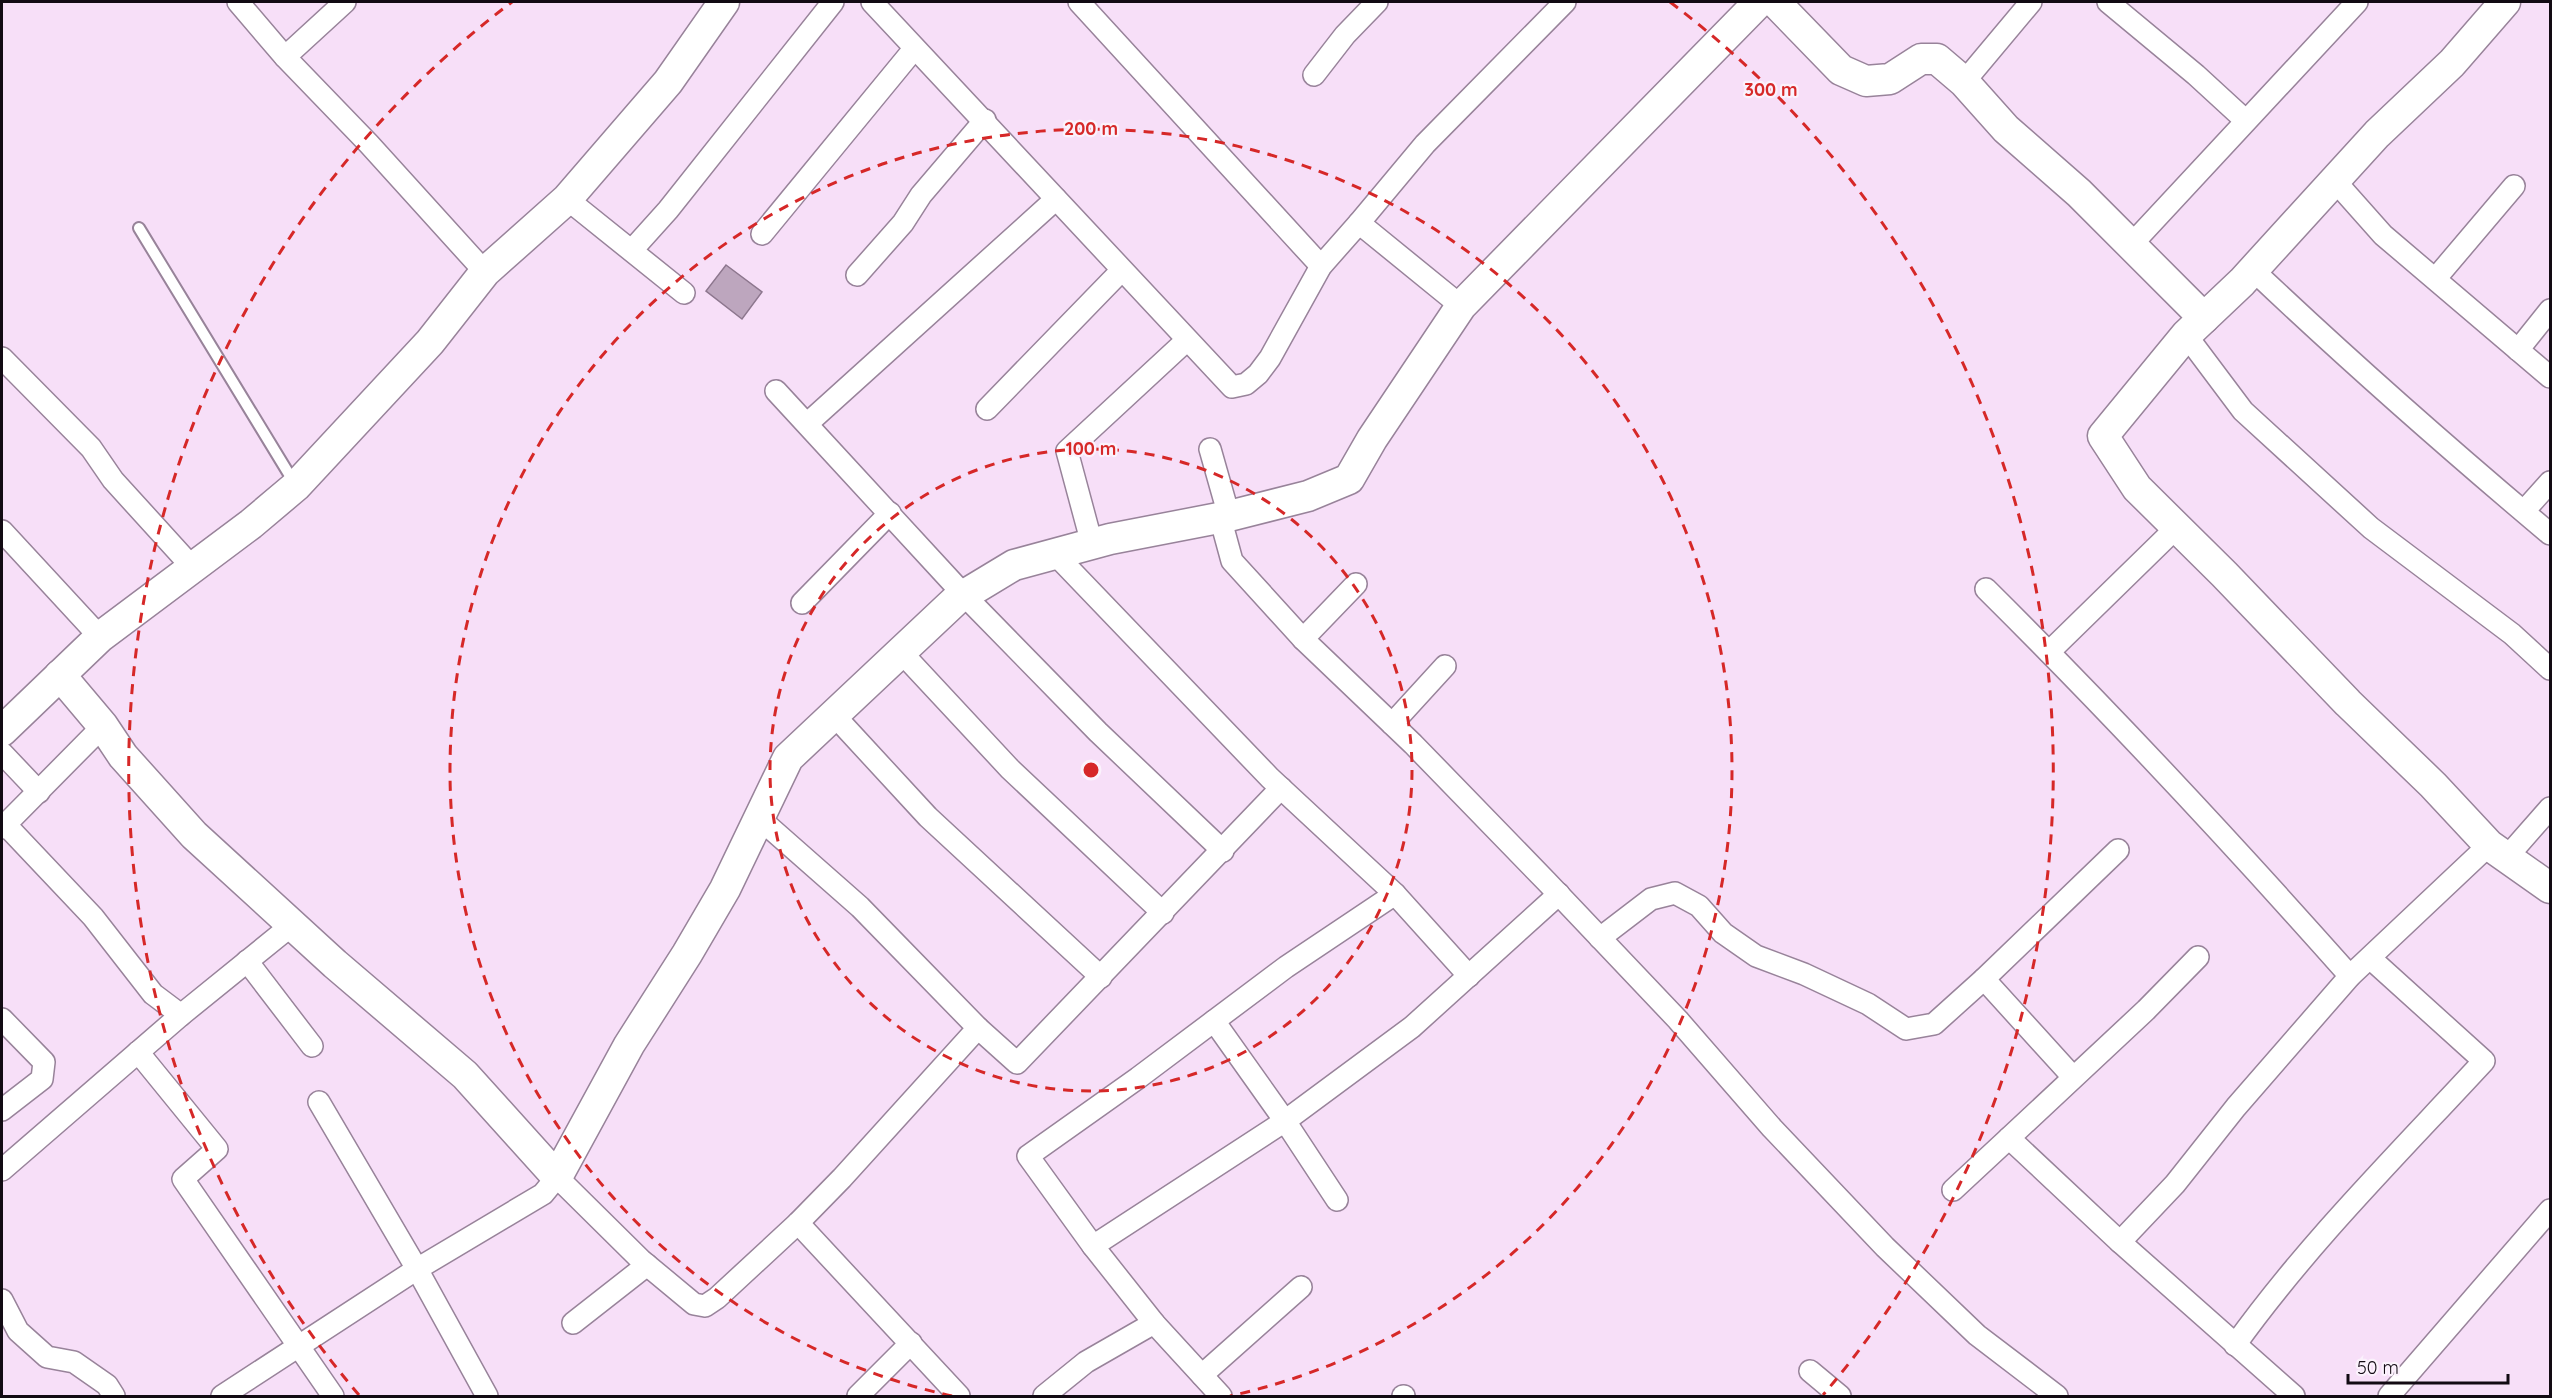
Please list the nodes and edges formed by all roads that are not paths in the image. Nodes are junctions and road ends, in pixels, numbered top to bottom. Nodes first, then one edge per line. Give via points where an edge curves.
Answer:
1 (238, 2) edge
2 (345, 2) edge
3 (724, 2) edge
4 (832, 2) edge
5 (872, 2) edge
6 (1078, 2) edge
7 (1377, 2) edge
8 (1565, 2) edge
9 (1759, 2) edge
10 (1775, 2) edge
11 (2031, 2) edge
12 (2109, 2) edge
13 (2505, 2) edge
14 (2348, 4) edge
15 (914, 49) junction
16 (285, 57) junction
17 (1314, 75) dead end
18 (1964, 82) junction
19 (985, 120) junction
20 (2245, 120) junction
21 (2335, 181) junction
22 (2514, 186) dead end
23 (567, 199) junction
24 (1056, 199) junction
25 (1359, 223) junction
26 (139, 228) dead end
27 (762, 234) dead end
28 (2131, 245) junction
29 (632, 250) junction
30 (1321, 266) junction
31 (2253, 270) junction
32 (1121, 271) junction
33 (485, 272) junction
34 (857, 275) dead end
35 (2436, 278) junction
36 (684, 293) dead end
37 (1461, 306) junction
38 (2550, 310) edge
39 (2195, 326) junction
40 (1187, 340) junction
41 (2518, 350) junction
42 (2, 358) edge
43 (2550, 377) edge
44 (776, 391) dead end
45 (987, 409) dead end
46 (808, 423) junction
47 (1209, 449) dead end
48 (2550, 482) edge
49 (296, 486) junction
50 (2524, 512) junction
51 (890, 513) junction
52 (1225, 516) junction
53 (2176, 527) junction
54 (2, 531) edge
55 (2550, 534) edge
56 (1092, 544) junction
57 (1055, 554) junction
58 (193, 568) junction
59 (1356, 584) dead end
60 (1986, 589) dead end
61 (964, 595) junction
62 (802, 603) dead end
63 (100, 637) junction
64 (1303, 639) junction
65 (900, 652) junction
66 (2049, 652) junction
67 (1445, 666) dead end
68 (2550, 669) edge
69 (60, 675) junction
70 (834, 714) junction
71 (1392, 724) junction
72 (103, 726) junction
73 (2, 730) edge
74 (2, 753) edge
75 (1281, 788) junction
76 (39, 792) junction
77 (2550, 808) edge
78 (759, 818) junction
79 (3, 826) edge
80 (2118, 850) dead end
81 (1223, 851) junction
82 (2498, 851) junction
83 (2550, 888) edge
84 (1395, 894) junction
85 (1559, 894) junction
86 (1163, 913) junction
87 (292, 925) junction
88 (1600, 938) junction
89 (2198, 957) dead end
90 (2370, 958) junction
91 (247, 962) junction
92 (1469, 976) junction
93 (2350, 976) junction
94 (1101, 977) junction
95 (1984, 979) junction
96 (181, 1015) junction
97 (2, 1019) edge
98 (1214, 1021) junction
99 (978, 1028) junction
100 (312, 1046) dead end
101 (138, 1052) junction
102 (2073, 1077) junction
103 (318, 1102) dead end
104 (2, 1110) edge
105 (1285, 1121) junction
106 (2009, 1138) junction
107 (2, 1170) edge
108 (557, 1177) junction
109 (1953, 1190) dead end
110 (1337, 1200) dead end
111 (2550, 1210) edge
112 (798, 1223) junction
113 (2120, 1242) junction
114 (1093, 1246) junction
115 (647, 1265) junction
116 (417, 1269) junction
117 (1301, 1287) dead end
118 (2, 1300) edge
119 (573, 1323) dead end
120 (1154, 1323) junction
121 (911, 1343) junction
122 (2235, 1345) junction
123 (298, 1347) junction
124 (1810, 1371) dead end
125 (1202, 1375) junction
126 (114, 1396) edge
127 (222, 1396) edge
128 (333, 1396) edge
129 (487, 1396) edge
130 (858, 1396) edge
131 (959, 1396) edge
132 (1044, 1396) edge
133 (1221, 1396) edge
134 (1840, 1396) edge
135 (2057, 1396) edge
136 (2294, 1396) edge
137 (2389, 1396) edge

1 - 16 street
2 - 16 street
3 - 23 street via 668,82
4 - 29 street
5 - 15 street
6 - 30 street
7 - 17 street
8 - 25 street via 1425,144
9 - 37 street
10 - 18 street via 1841,70 1866,81 1890,78 1921,59 1937,59
11 - 18 street
12 - 20 street
13 - 21 street via 2452,63 2377,134
14 - 20 street
15 - 19 street
15 - 27 street
16 - 33 street
18 - 28 street via 2006,129
19 - 24 street
19 - 34 street
20 - 28 street
21 - 31 street
21 - 35 street via 2383,235
22 - 35 street
23 - 29 street
23 - 33 street
24 - 32 street
24 - 46 street
25 - 30 street
25 - 37 street
26 - 49 lane
28 - 39 street
29 - 36 street
30 - 40 street via 1270,358 1246,384 1232,387
31 - 39 street
31 - 50 street via 2444,445
32 - 40 street
32 - 45 street
33 - 49 street via 430,342
35 - 41 street
37 - 52 street via 1349,479 1308,496
38 - 41 street
39 - 53 street via 2103,436 2137,488
39 - 68 street via 2243,411 2362,520 2512,634
40 - 56 street via 1067,451
41 - 43 street
42 - 58 street via 92,448 113,480
44 - 46 street
46 - 51 street
47 - 52 street
48 - 50 street
49 - 58 street
50 - 55 street
51 - 61 street
51 - 62 street
52 - 56 street
52 - 64 street via 1232,561
53 - 66 street
53 - 82 street
54 - 63 street
56 - 57 street
57 - 61 street via 1014,565
57 - 75 street
58 - 63 street
59 - 64 street
60 - 66 street
61 - 65 street
61 - 81 street via 1098,732
63 - 69 street
64 - 71 street
65 - 70 street
65 - 86 street via 1010,769
66 - 93 street
67 - 71 street
69 - 72 street
69 - 73 street
70 - 78 street via 788,759
70 - 94 street via 928,817
71 - 85 street
72 - 76 street
72 - 87 street via 123,756 194,836
74 - 76 street
75 - 81 street
75 - 84 street
76 - 79 street
77 - 82 street
78 - 99 street via 860,907
78 - 108 street via 725,889 629,1045
79 - 96 street via 93,917 153,994
80 - 95 street
81 - 86 street
82 - 83 street
82 - 90 street
84 - 92 street
84 - 98 street
85 - 88 street
85 - 92 street
86 - 94 street
87 - 91 street
87 - 108 street via 465,1075
88 - 95 street via 1651,899 1675,893 1699,906 1723,933 1756,956 1868,1004 1906,1029 1934,1024
88 - 135 street via 1885,1247 1977,1335
89 - 102 street
90 - 93 street
90 - 122 street via 2484,1061 2278,1288
91 - 96 street
91 - 100 street
92 - 105 street via 1412,1027
93 - 113 street via 2175,1184
94 - 99 street via 1017,1063
95 - 102 street
96 - 101 street
97 - 104 street via 44,1062 42,1079
98 - 105 street
98 - 114 street via 1028,1156
99 - 112 street
101 - 107 street
101 - 123 street via 217,1149 183,1179
102 - 106 street
103 - 116 street
105 - 110 street
105 - 114 street
106 - 109 street
106 - 113 street
108 - 115 street
108 - 116 street via 543,1194
111 - 137 street
112 - 115 street via 705,1306 694,1304
112 - 121 street
113 - 122 street
114 - 120 street
115 - 119 street
116 - 123 street
116 - 129 street
117 - 125 street
118 - 126 street via 18,1331 46,1357 74,1362 106,1385
120 - 125 street
120 - 132 street via 1086,1362
121 - 130 street
121 - 131 street
122 - 136 street
123 - 127 street
123 - 128 street
124 - 134 street
125 - 133 street

